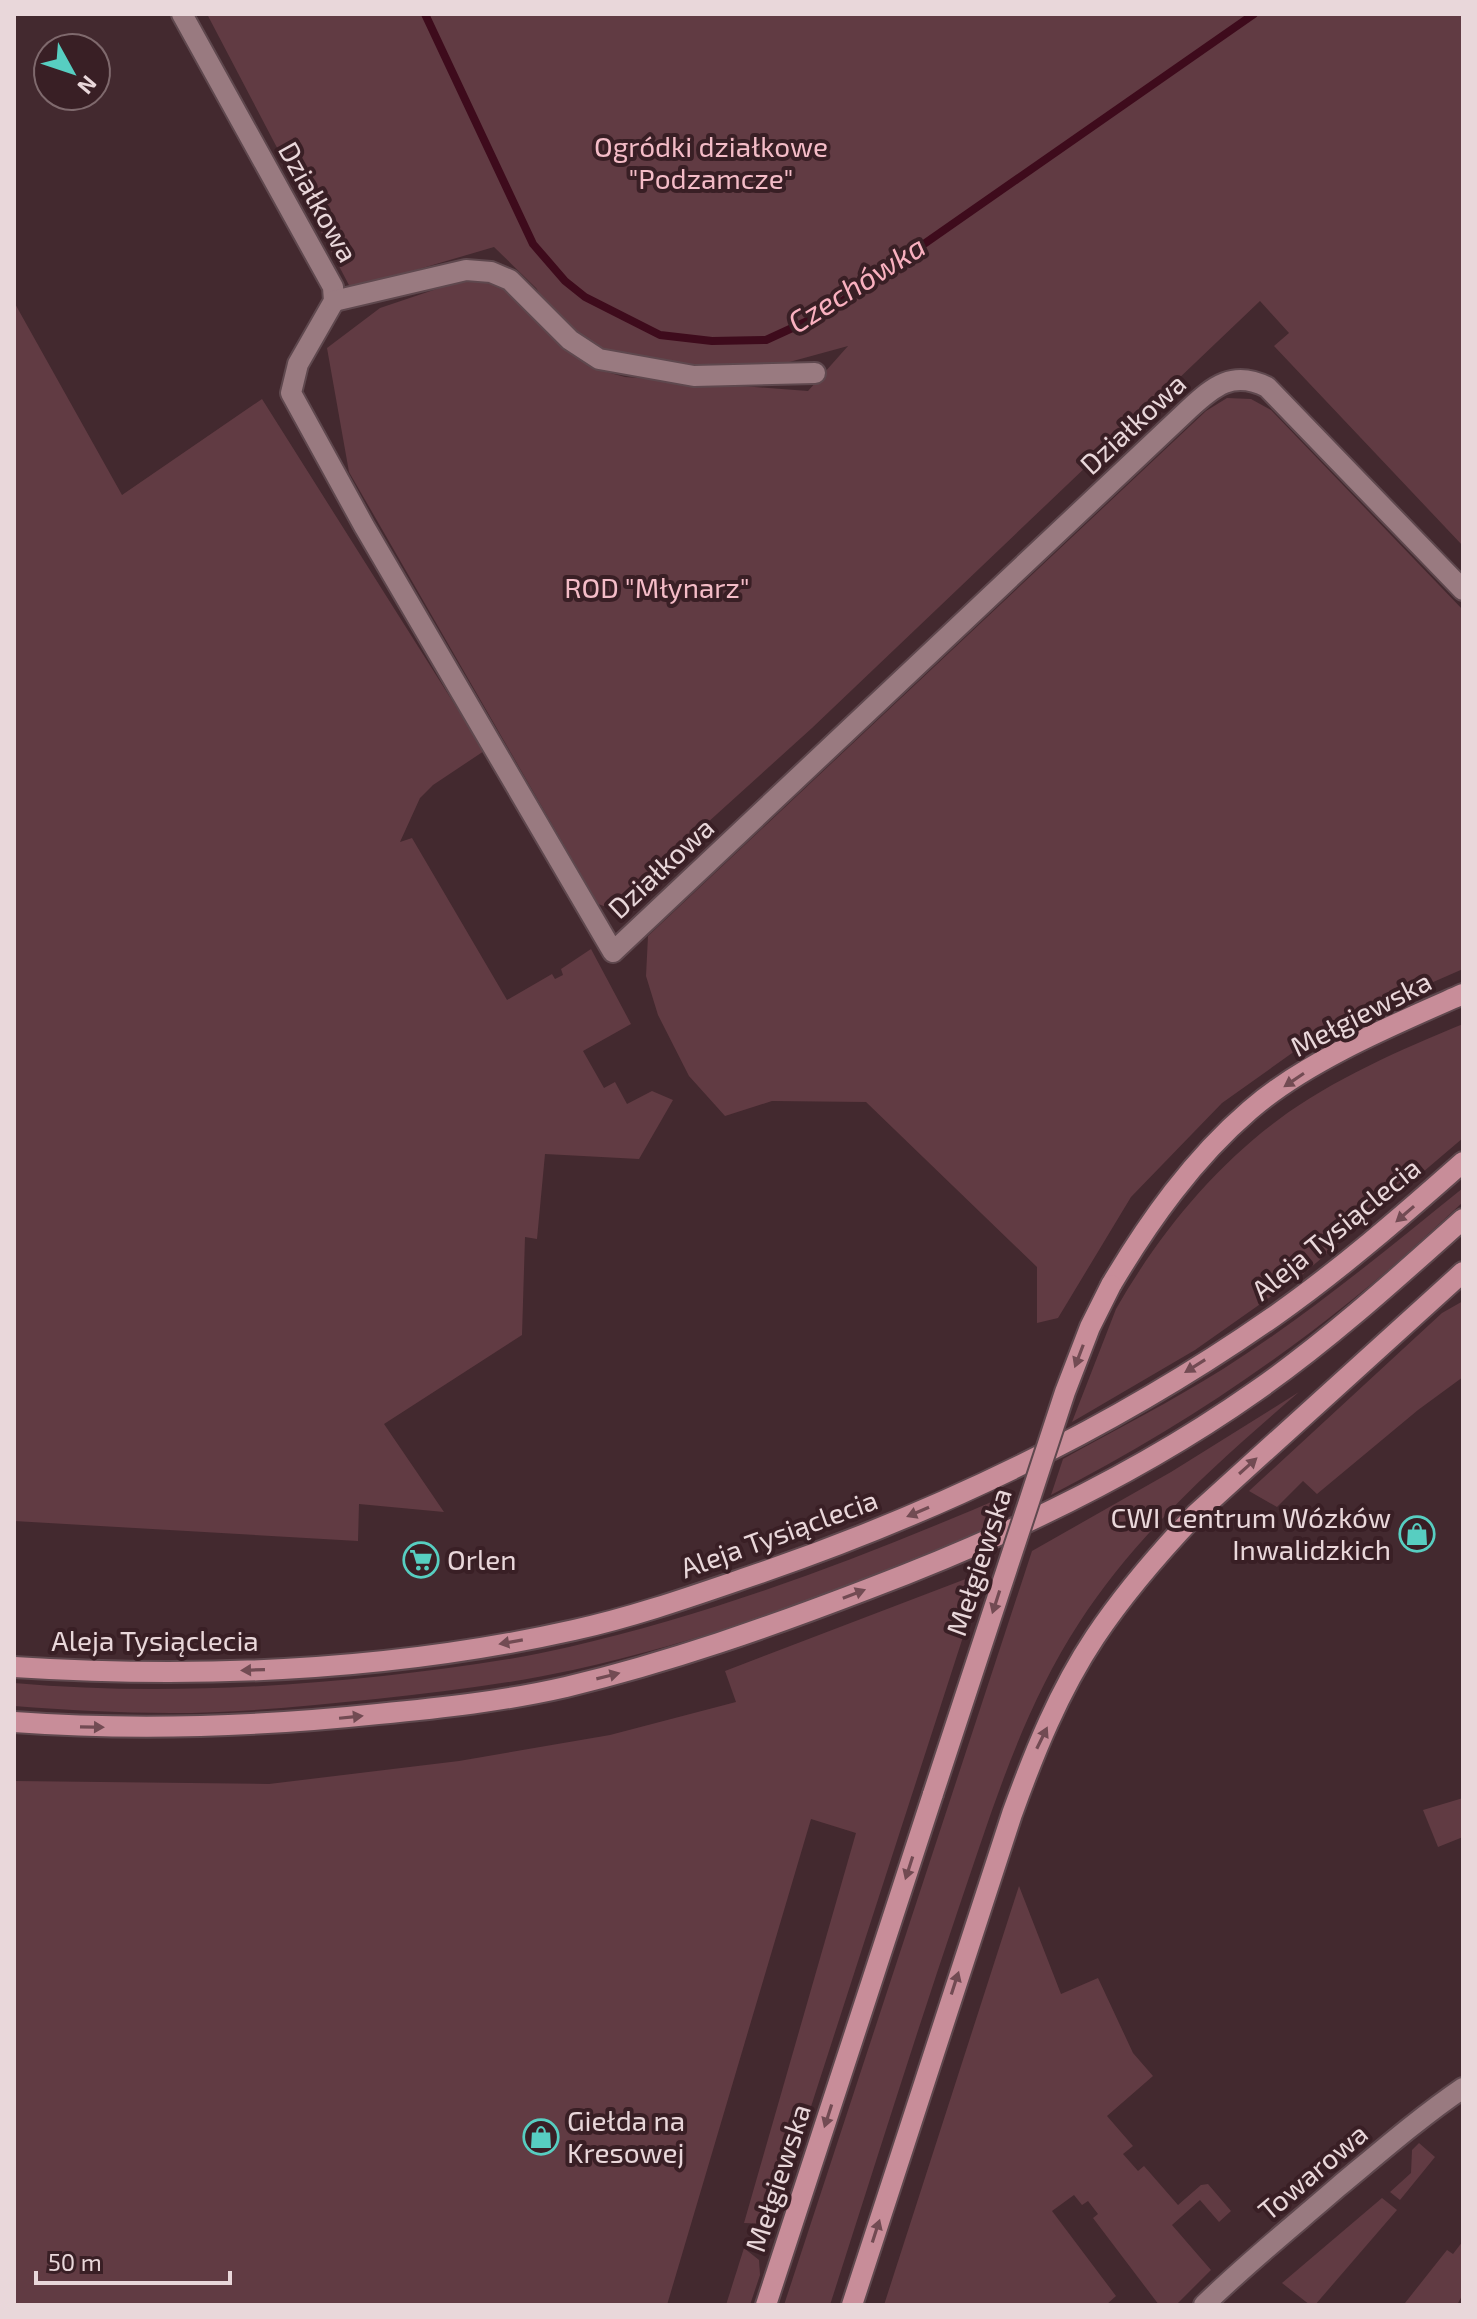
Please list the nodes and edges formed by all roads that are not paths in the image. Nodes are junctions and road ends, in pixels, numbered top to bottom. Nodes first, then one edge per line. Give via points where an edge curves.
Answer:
1 (182, 14) edge
2 (334, 301) junction
3 (815, 373) dead end
4 (1463, 590) edge
5 (1463, 994) edge
6 (1463, 1162) edge
7 (1463, 1219) edge
8 (1462, 1274) edge
9 (14, 1667) edge
10 (14, 1722) edge
11 (1463, 2088) edge
12 (766, 2305) edge
13 (852, 2305) edge
14 (1204, 2305) edge

1 - 2 street, Działkowa via 328,274
2 - 3 street via 466,270 491,272 510,280 570,340 599,359 694,376
2 - 4 street, Działkowa via 298,364 291,393 613,952 1221,383 1255,381 1267,387
5 -> 12 main road, Mełgiewska, bridge via 1366,1038 1251,1108 1180,1183 1111,1285 1065,1392
6 -> 9 main road, Aleja Tysiąclecia via 1271,1318 1125,1409 947,1500 794,1561 576,1630 448,1653 163,1674
10 -> 7 main road via 230,1727 408,1711 563,1687 707,1648 961,1552 1155,1454 1253,1394 1309,1352
13 -> 8 main road via 1016,1802 1034,1754 1094,1638 1196,1514
11 - 14 street, Towarowa via 1380,2152

